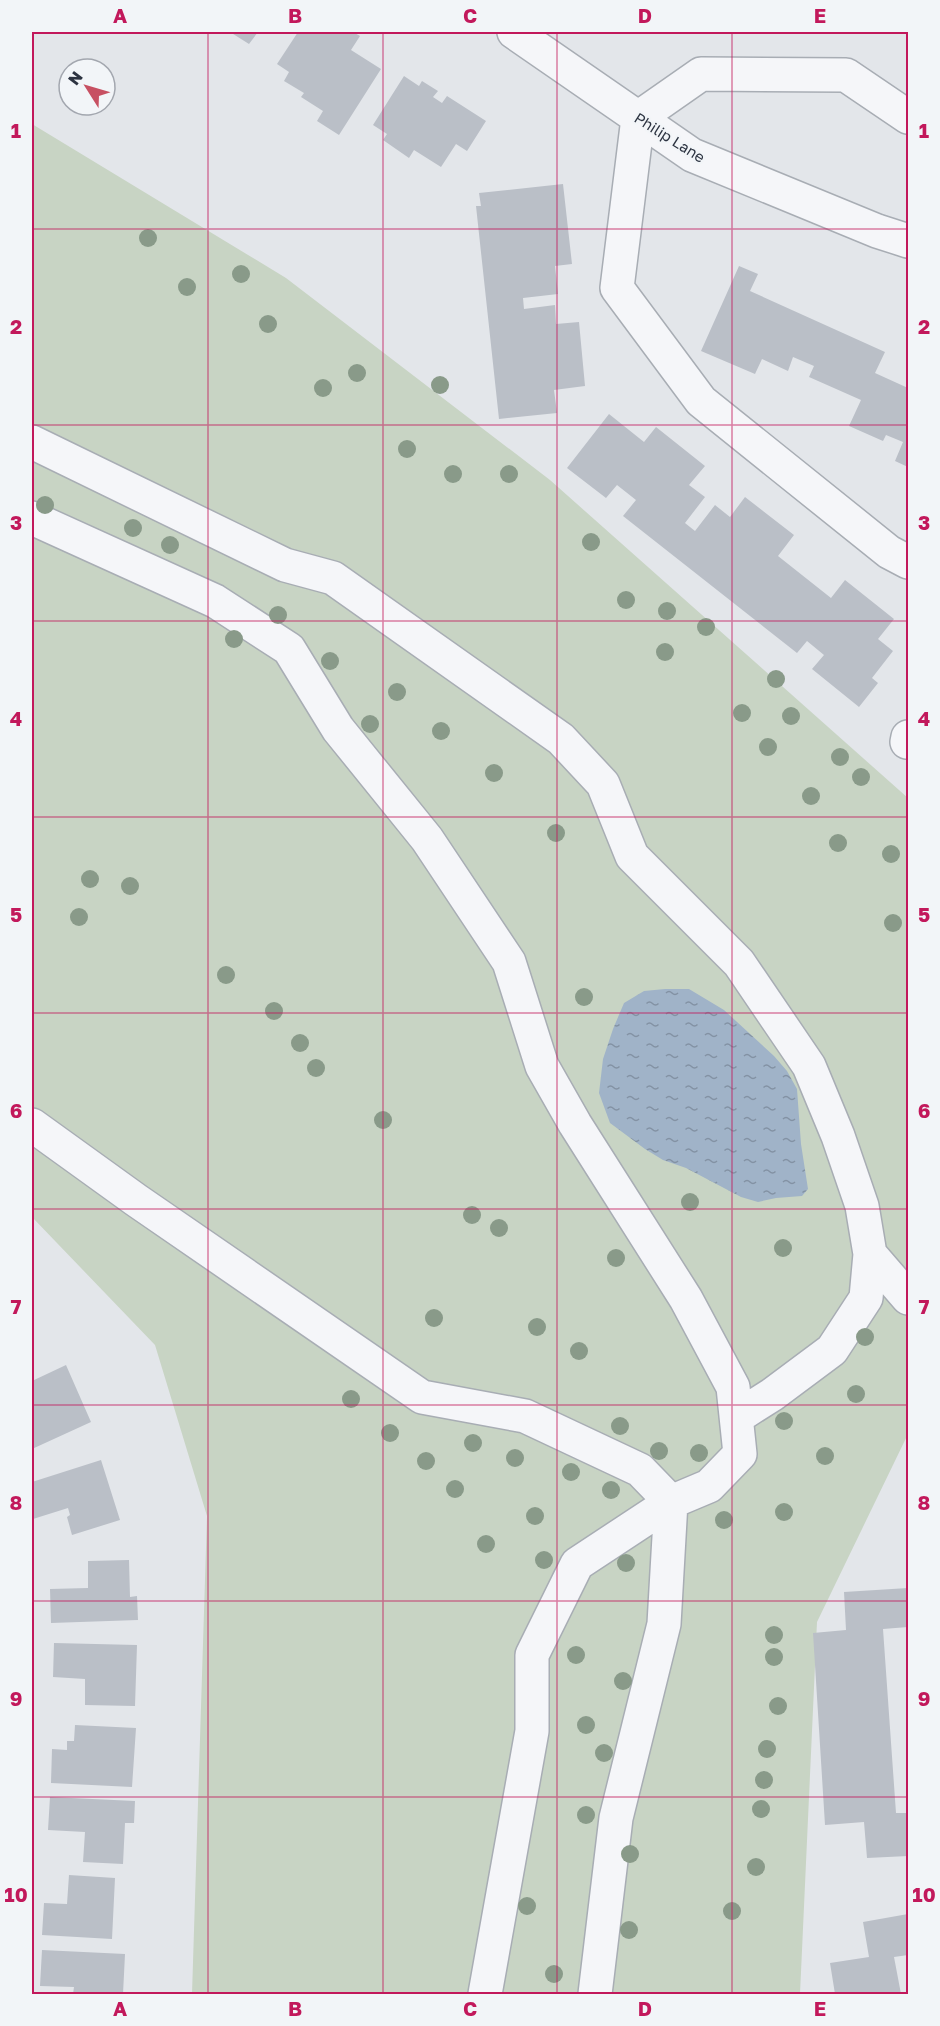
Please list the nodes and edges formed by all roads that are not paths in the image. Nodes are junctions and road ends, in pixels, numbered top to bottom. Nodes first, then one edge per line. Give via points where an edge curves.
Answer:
1 (514, 32) edge
2 (909, 117) edge
3 (638, 118) junction
4 (909, 241) edge
5 (32, 442) edge
6 (32, 518) edge
7 (909, 562) edge
8 (32, 1125) edge
9 (870, 1254) junction
10 (909, 1298) edge
11 (737, 1417) junction
12 (671, 1502) junction
13 (485, 1995) edge
14 (595, 1995) edge

1 - 3 street, Philip Lane
2 - 3 street via 846,75 701,74
3 - 4 street, Philip Lane via 693,155
3 - 7 street via 617,288 701,401 889,552
5 - 9 street via 285,565 333,578 561,739 603,784 632,856 739,963 808,1066 862,1206
6 - 11 street via 215,601 290,650 338,729 427,839 509,962 542,1066 686,1299 734,1387
8 - 12 street via 422,1397 525,1416 640,1470
9 - 10 street
9 - 11 street via 866,1298 832,1350
11 - 12 street via 741,1454 709,1486
12 - 13 street via 577,1564 532,1655 532,1731
12 - 14 street via 664,1624 616,1818

